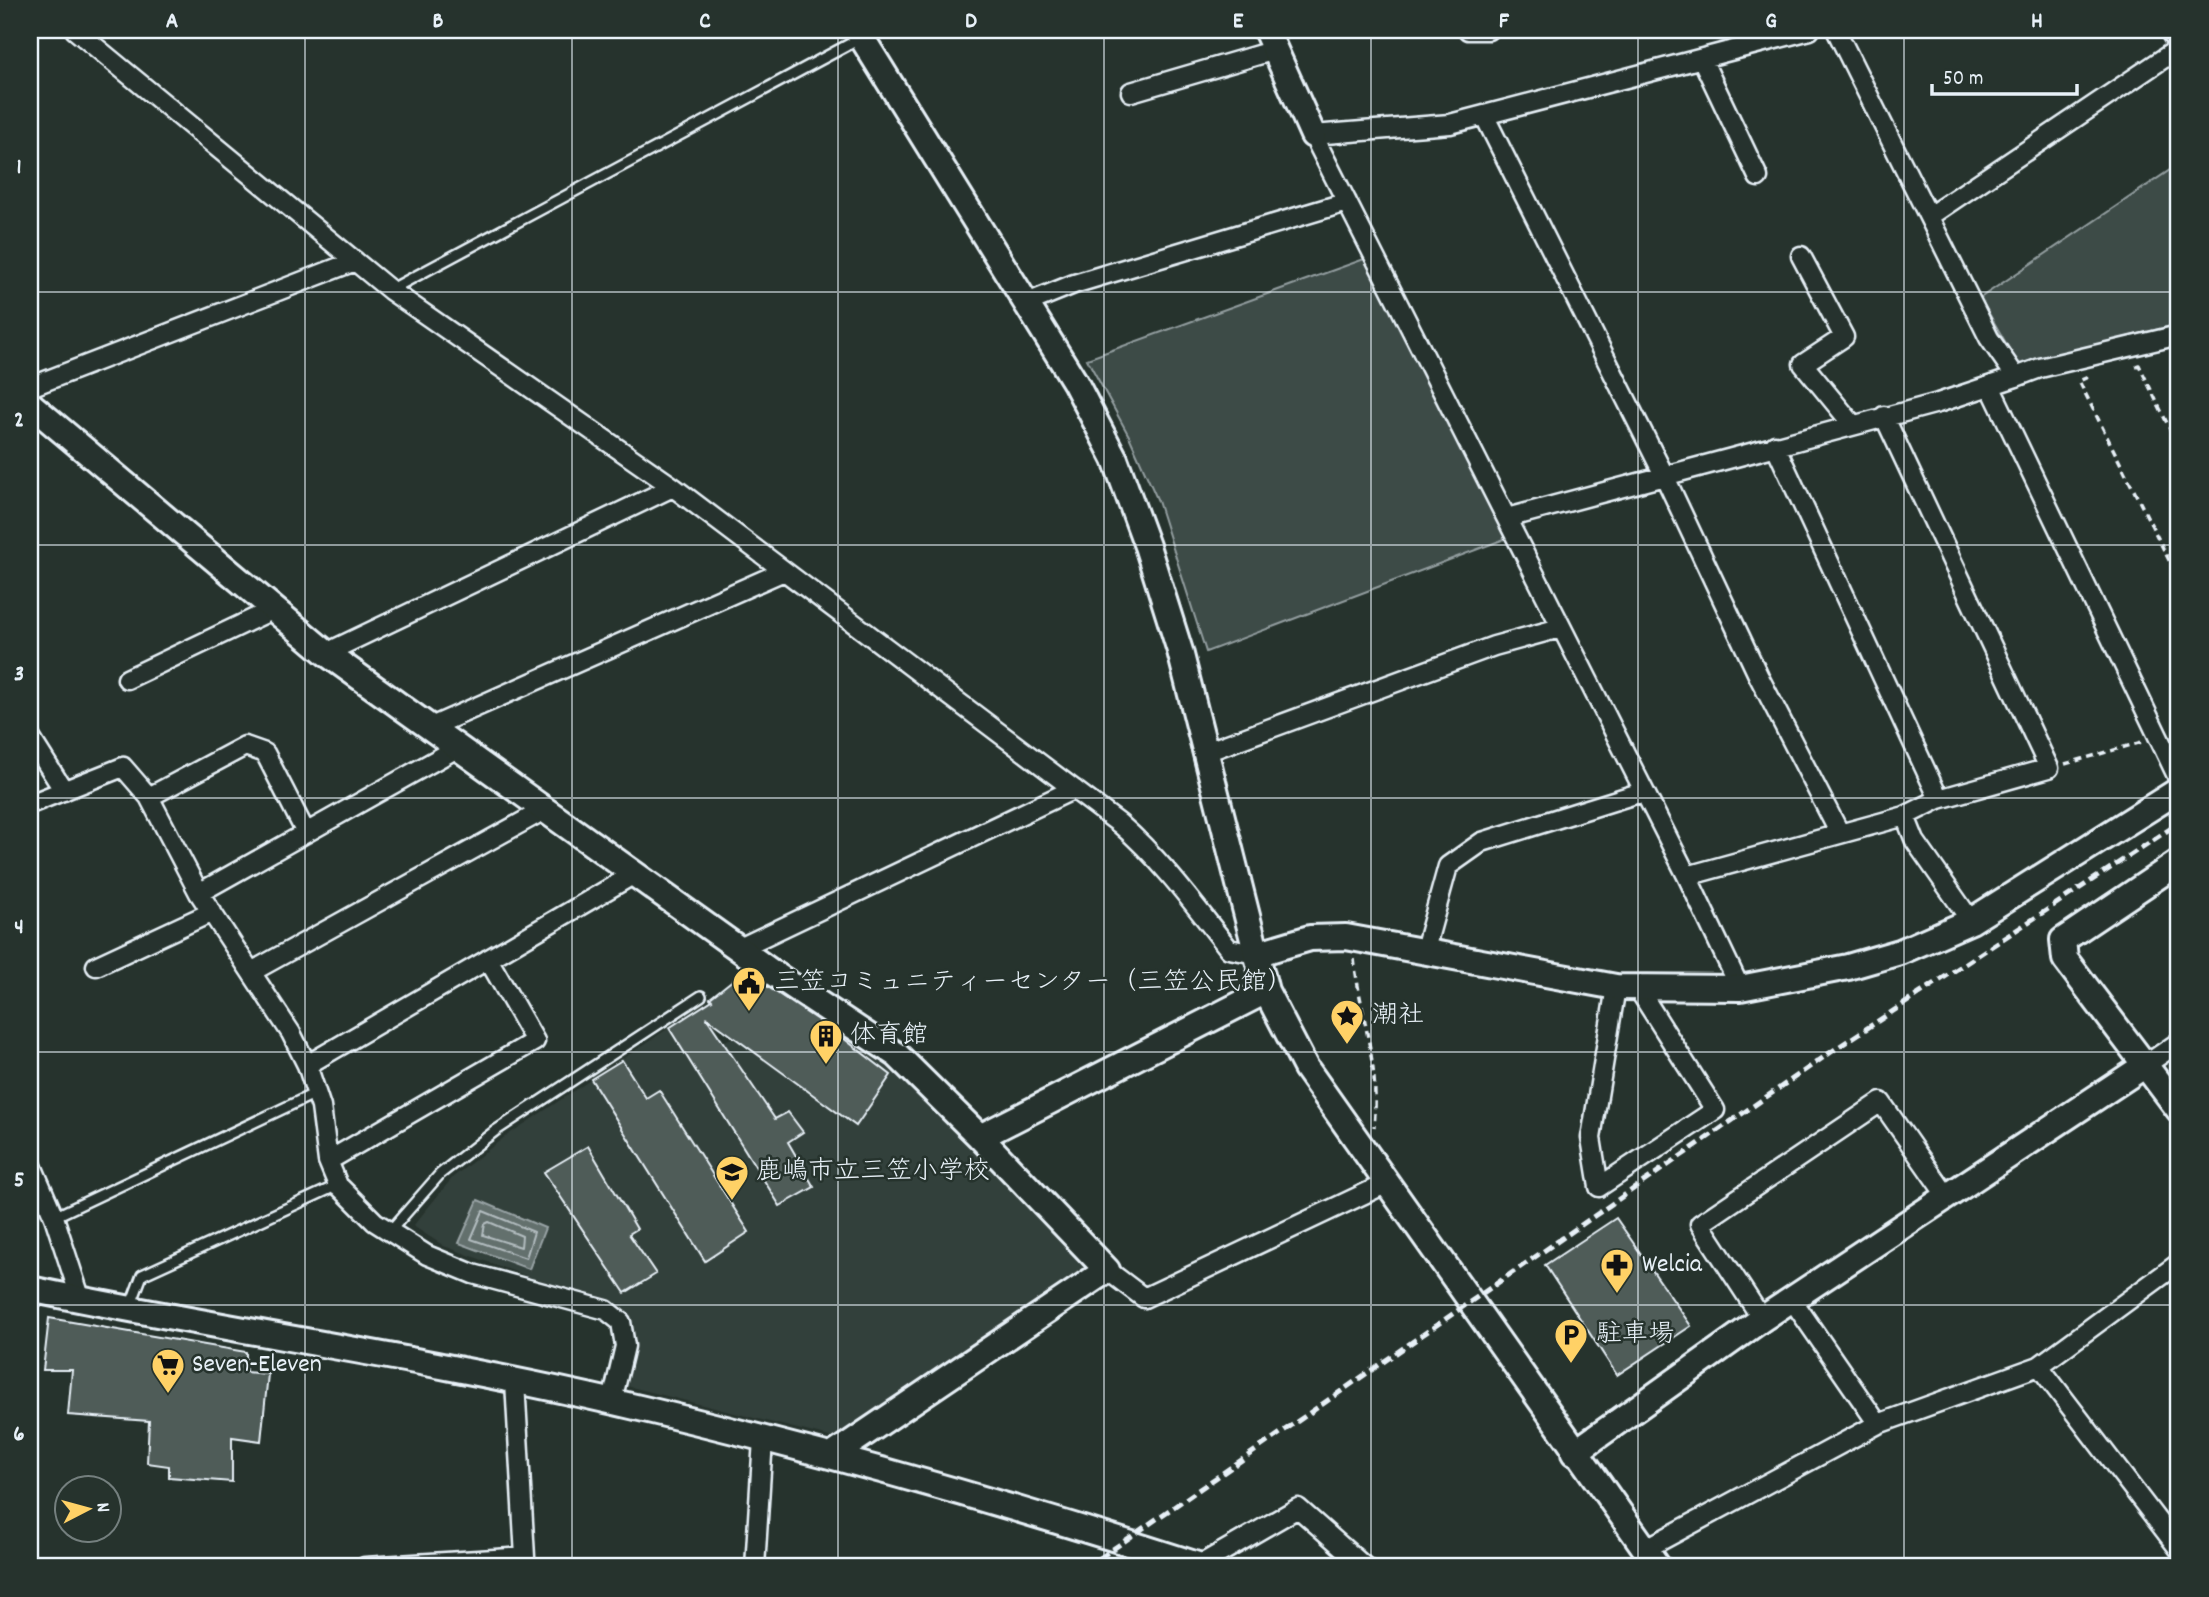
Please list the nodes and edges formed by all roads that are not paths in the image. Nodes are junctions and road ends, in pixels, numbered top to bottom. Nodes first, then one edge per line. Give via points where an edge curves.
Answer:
1 (75, 30) edge
2 (1468, 30) edge
3 (1488, 30) edge
4 (1810, 30) edge
5 (1836, 30) edge
6 (2172, 30) edge
7 (859, 34) edge
8 (1271, 40) edge
9 (2179, 40) edge
10 (2179, 48) edge
11 (1702, 59) junction
12 (1130, 92) dead end
13 (1484, 115) junction
14 (1313, 135) junction
15 (1758, 177) dead end
16 (1347, 202) junction
17 (1931, 215) junction
18 (1801, 256) dead end
19 (355, 261) junction
20 (390, 290) junction
21 (1027, 303) junction
22 (2179, 335) edge
23 (2016, 377) junction
24 (1990, 386) junction
25 (30, 387) edge
26 (30, 404) edge
27 (1884, 416) junction
28 (1853, 425) junction
29 (1775, 445) junction
30 (1664, 475) junction
31 (673, 487) junction
32 (1507, 518) junction
33 (784, 571) junction
34 (274, 609) junction
35 (1560, 628) junction
36 (326, 653) junction
37 (127, 679) dead end
38 (431, 727) junction
39 (30, 737) edge
40 (459, 747) junction
41 (1203, 753) junction
42 (2179, 779) edge
43 (1074, 789) junction
44 (2179, 790) edge
45 (64, 791) junction
46 (1642, 792) junction
47 (149, 797) junction
48 (1939, 799) junction
49 (30, 804) edge
50 (546, 809) junction
51 (1905, 816) junction
52 (306, 832) junction
53 (1839, 832) junction
54 (2179, 862) edge
55 (636, 873) junction
56 (1687, 876) junction
57 (199, 893) junction
58 (212, 912) junction
59 (1971, 921) junction
60 (740, 948) junction
61 (1424, 953) junction
62 (1256, 954) junction
63 (488, 959) junction
64 (96, 966) dead end
65 (253, 971) junction
66 (1626, 987) junction
67 (1740, 988) junction
68 (1266, 991) junction
69 (701, 996) dead end
70 (2179, 1042) edge
71 (307, 1065) junction
72 (2144, 1066) junction
73 (316, 1093) junction
74 (2179, 1110) edge
75 (980, 1137) junction
76 (30, 1161) edge
77 (328, 1161) junction
78 (1385, 1184) junction
79 (338, 1185) junction
80 (1946, 1195) junction
81 (54, 1217) junction
82 (390, 1231) junction
83 (2179, 1263) edge
84 (1107, 1270) junction
85 (30, 1289) edge
86 (81, 1300) junction
87 (1793, 1301) junction
88 (129, 1308) junction
89 (1762, 1319) junction
90 (2039, 1366) junction
91 (515, 1382) junction
92 (612, 1401) junction
93 (1878, 1424) junction
94 (763, 1438) junction
95 (1574, 1453) junction
96 (833, 1455) junction
97 (2179, 1549) edge
98 (1158, 1552) junction
99 (1651, 1558) edge
100 (525, 1562) edge
101 (1201, 1566) edge
102 (365, 1567) edge
103 (755, 1567) edge
104 (1132, 1567) edge
105 (1365, 1567) edge

1 - 19 street
2 - 3 street
4 - 11 street
5 - 17 street
6 - 9 street
7 - 20 lane
7 - 21 street
8 - 12 street
8 - 14 street
10 - 17 street
11 - 13 street
11 - 15 street
13 - 14 street via 1450,124
13 - 30 street
14 - 16 street
16 - 21 street via 1074,284
16 - 32 street
17 - 23 street via 1989,338
18 - 28 street via 1844,337 1803,364
19 - 20 street
19 - 25 street
20 - 31 street
21 - 41 street via 1115,458 1180,651
22 - 23 street
23 - 24 street
24 - 27 street
24 - 42 street
26 - 34 street
27 - 28 street
27 - 48 street via 2049,768
28 - 29 street
29 - 30 street
29 - 48 street
30 - 32 street
30 - 53 street via 1759,677
31 - 33 street
31 - 36 street
32 - 35 street
33 - 38 street
33 - 43 street
34 - 36 street
34 - 37 street
35 - 41 street via 1494,646
35 - 46 street
36 - 38 street
38 - 40 street
39 - 45 street
40 - 50 street
40 - 52 street
41 - 62 street
43 - 60 street
43 - 62 street via 1143,844 1229,949
44 - 59 street
45 - 47 street via 123,767
45 - 49 street
46 - 56 street
46 - 61 street via 1482,842 1448,866
47 - 52 street via 245,746 265,752
47 - 57 street
48 - 51 street
50 - 55 street
50 - 65 street
51 - 53 street
51 - 59 street via 1915,841
52 - 57 street
53 - 56 street
54 - 72 street via 2063,940 2065,959
55 - 60 street
55 - 63 street
56 - 67 street
57 - 58 street
58 - 64 street
58 - 65 street
59 - 67 street via 1900,952
60 - 75 street via 897,1055
61 - 62 street via 1352,938 1310,938
61 - 66 street
62 - 68 street
63 - 71 street
63 - 77 street via 535,1041
65 - 71 street
66 - 66 street via 1715,1110 1600,1187 1591,1138
66 - 67 street
68 - 75 street
68 - 78 street via 1306,1068
69 - 82 lane via 495,1131 440,1174
70 - 72 street
71 - 73 street
72 - 74 street
72 - 80 street
73 - 77 street
73 - 81 lane
75 - 84 street
76 - 81 street
77 - 79 street
78 - 84 street via 1144,1298
78 - 95 street
79 - 82 street
79 - 88 lane via 142,1275
80 - 87 street
80 - 89 street via 1881,1102 1700,1224
81 - 86 street
82 - 92 street via 428,1255 473,1274 606,1310 621,1322 625,1346
83 - 90 street
84 - 96 street
85 - 86 street
86 - 88 street
87 - 89 street
87 - 93 street
88 - 91 street
89 - 95 street
90 - 93 street
90 - 97 street
91 - 92 street
91 - 100 street
92 - 94 street
93 - 99 street
94 - 96 street
94 - 103 street
95 - 99 street
96 - 98 street
98 - 101 street
98 - 104 street
100 - 102 street
101 - 105 street via 1298,1508

